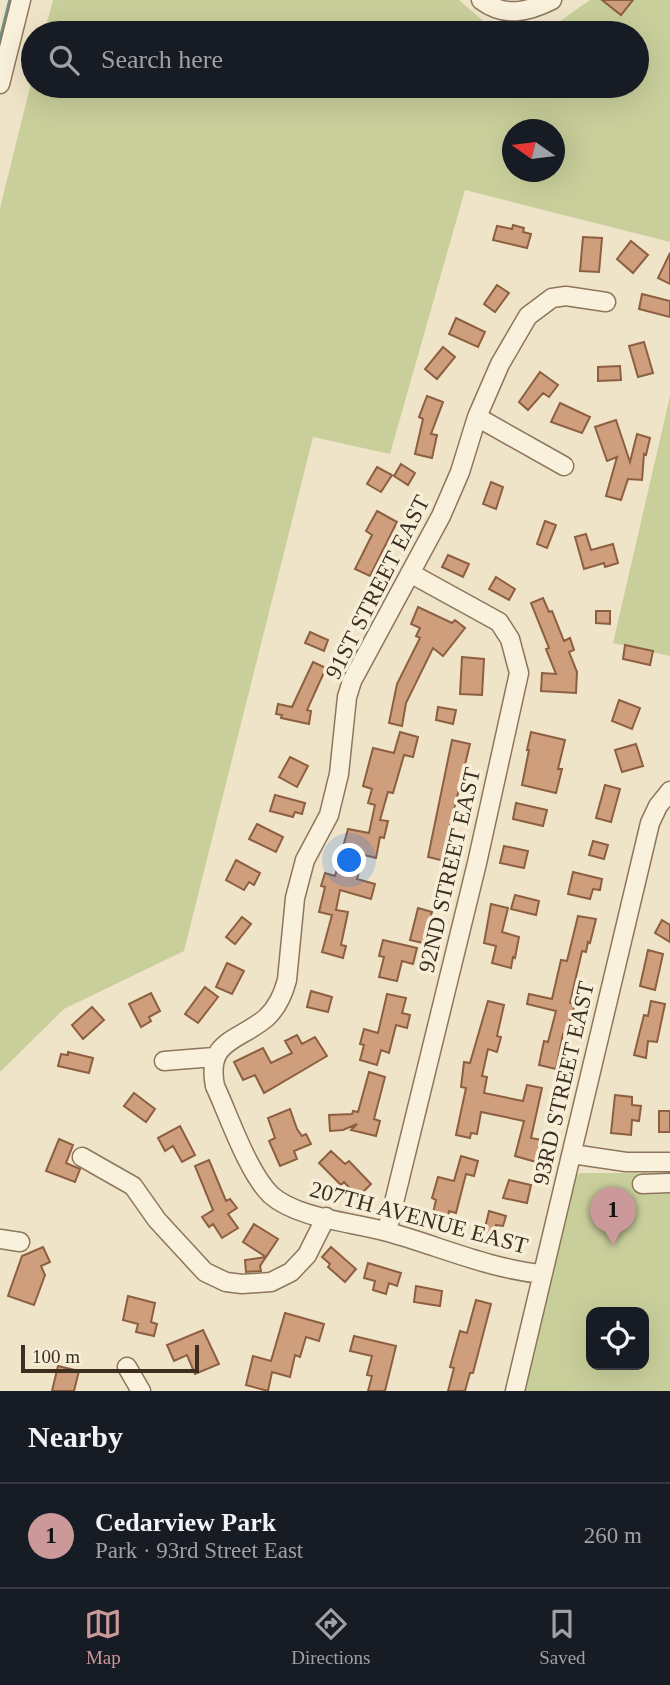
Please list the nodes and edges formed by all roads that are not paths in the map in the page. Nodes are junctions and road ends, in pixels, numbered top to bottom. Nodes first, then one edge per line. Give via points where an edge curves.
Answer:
1 (21, 0) edge
2 (481, 0) edge
3 (552, 0) edge
4 (0, 84) edge
5 (606, 302) dead end
6 (477, 416) junction
7 (564, 466) dead end
8 (410, 573) junction
9 (670, 791) edge
10 (214, 1057) junction
11 (164, 1061) dead end
12 (572, 1154) junction
13 (82, 1157) dead end
14 (670, 1162) edge
15 (670, 1169) edge
16 (670, 1183) edge
17 (642, 1184) dead end
18 (326, 1217) junction
19 (387, 1231) junction
20 (0, 1238) edge
21 (20, 1242) dead end
22 (542, 1274) junction
23 (127, 1367) dead end
24 (141, 1391) edge
25 (515, 1391) edge

1 - 4 street
2 - 3 street via 518,13
5 - 6 street, 91ST STREET EAST via 566,296 552,299 528,316
6 - 7 street
6 - 8 street, 91ST STREET EAST via 451,495
8 - 10 street, 91ST STREET EAST via 347,697 337,784 329,815 303,867 283,993 267,1017
8 - 19 street, 92ND STREET EAST via 499,622 513,646 519,673
9 - 12 street, 93RD STREET EAST via 650,822
10 - 11 street
10 - 18 street, 207TH AVENUE EAST via 215,1086 262,1185 281,1203
12 - 14 street via 625,1162
12 - 22 street, 93RD STREET EAST
13 - 18 street via 133,1186 205,1272 226,1282 271,1282 291,1272 307,1255
15 - 16 street
16 - 17 street
18 - 19 street, 207TH AVENUE EAST
19 - 22 street, 207TH AVENUE EAST via 484,1262
20 - 21 street
22 - 25 street, 93RD STREET EAST
23 - 24 street

